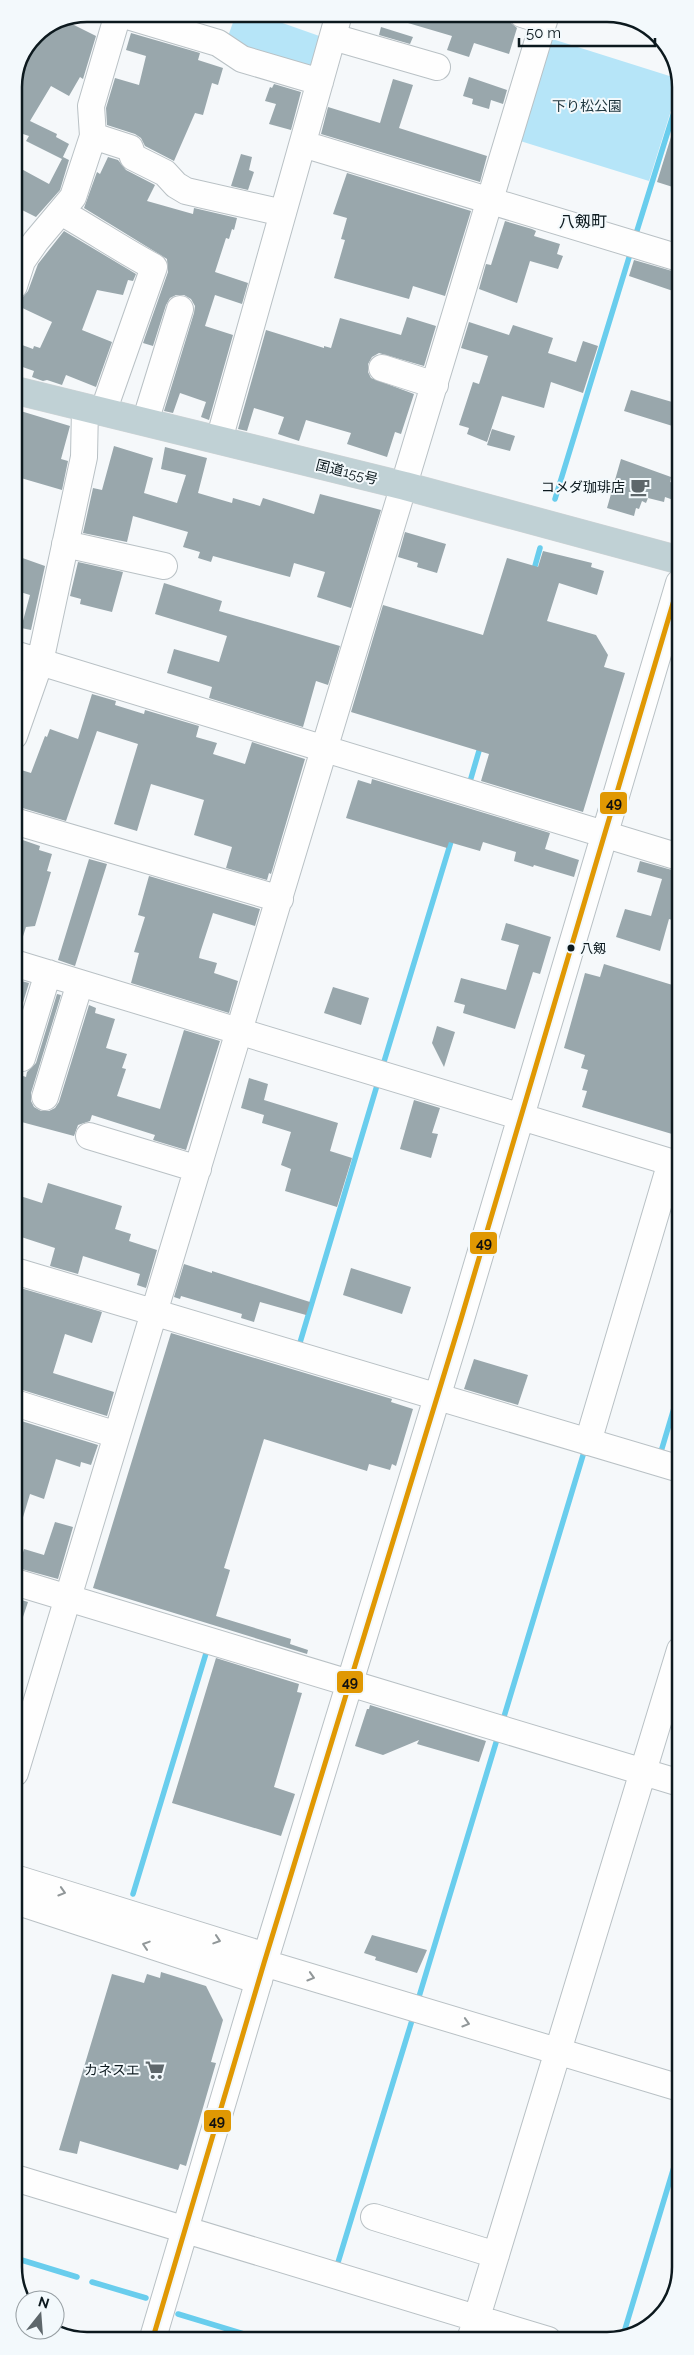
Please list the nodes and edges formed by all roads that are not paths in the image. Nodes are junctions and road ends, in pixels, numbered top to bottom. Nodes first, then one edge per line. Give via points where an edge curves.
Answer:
1 (116, 23) edge
2 (150, 23) edge
3 (536, 23) edge
4 (336, 26) edge
5 (437, 67) dead end
6 (320, 82) junction
7 (93, 136) junction
8 (303, 144) junction
9 (491, 201) junction
10 (61, 212) junction
11 (283, 213) junction
12 (23, 254) edge
13 (672, 256) edge
14 (180, 309) dead end
15 (382, 368) dead end
16 (436, 385) junction
17 (23, 392) edge
18 (94, 410) junction
19 (144, 422) junction
20 (219, 440) junction
21 (405, 486) junction
22 (65, 544) junction
23 (672, 558) edge
24 (164, 566) dead end
25 (672, 607) edge
26 (23, 657) edge
27 (40, 662) junction
28 (23, 710) edge
29 (325, 750) junction
30 (23, 824) edge
31 (605, 835) junction
32 (672, 856) edge
33 (280, 899) junction
34 (23, 965) edge
35 (48, 973) junction
36 (80, 982) junction
37 (240, 1031) junction
38 (23, 1055) edge
39 (45, 1097) dead end
40 (522, 1116) junction
41 (89, 1136) dead end
42 (672, 1162) edge
43 (198, 1169) junction
44 (672, 1173) edge
45 (23, 1273) edge
46 (154, 1313) junction
47 (437, 1397) junction
48 (23, 1406) edge
49 (117, 1435) junction
50 (588, 1442) junction
51 (672, 1467) edge
52 (23, 1584) edge
53 (68, 1598) junction
54 (672, 1676) edge
55 (351, 1684) junction
56 (23, 1747) edge
57 (643, 1772) junction
58 (672, 1781) edge
59 (23, 1881) edge
60 (23, 1903) edge
61 (263, 1966) junction
62 (558, 2051) junction
63 (672, 2086) edge
64 (23, 2180) edge
65 (374, 2217) dead end
66 (186, 2229) junction
67 (496, 2255) junction
68 (473, 2329) edge
69 (155, 2332) edge
70 (493, 2332) edge

1 - 7 street via 90,106
2 - 6 street via 218,43 242,59
3 - 9 street
4 - 5 street
4 - 6 street
6 - 8 street
7 - 10 street via 73,197
7 - 11 street via 130,148 133,157 165,173 186,191
8 - 9 street
8 - 11 street
9 - 13 street
9 - 16 street
10 - 12 street
10 - 18 street via 154,267
11 - 20 street
14 - 19 street
15 - 16 street
16 - 21 street
17 - 18 highway, 国道155号
18 - 19 highway, 国道155号
18 - 22 street
19 - 20 highway, 国道155号
20 - 21 highway, 国道155号
21 - 23 highway, 国道155号
21 - 29 street
22 - 24 street
22 - 27 street
25 - 31 street
26 - 27 street
27 - 28 street
27 - 29 street
29 - 31 street
29 - 33 street
30 - 33 street
31 - 32 street
31 - 40 street
33 - 37 street
34 - 35 street
35 - 36 street
35 - 38 street
36 - 37 street
36 - 39 street
37 - 40 street
37 - 43 street
40 - 42 street
40 - 47 street
41 - 43 street
43 - 46 street
44 - 50 street
45 - 46 street
46 - 47 street
46 - 49 street
47 - 50 street
47 - 55 street
48 - 49 street
49 - 53 street
50 - 51 street
52 - 53 street
53 - 55 street
53 - 56 street
54 - 57 street
55 - 57 street
55 - 61 street
57 - 58 street
57 - 62 street
59 -> 61 street
61 -> 60 street
61 -> 62 street
61 - 66 street
62 - 63 street
62 - 67 street
64 - 66 street
65 - 67 street
66 - 68 street
66 - 69 street
67 - 68 street
68 - 70 street

